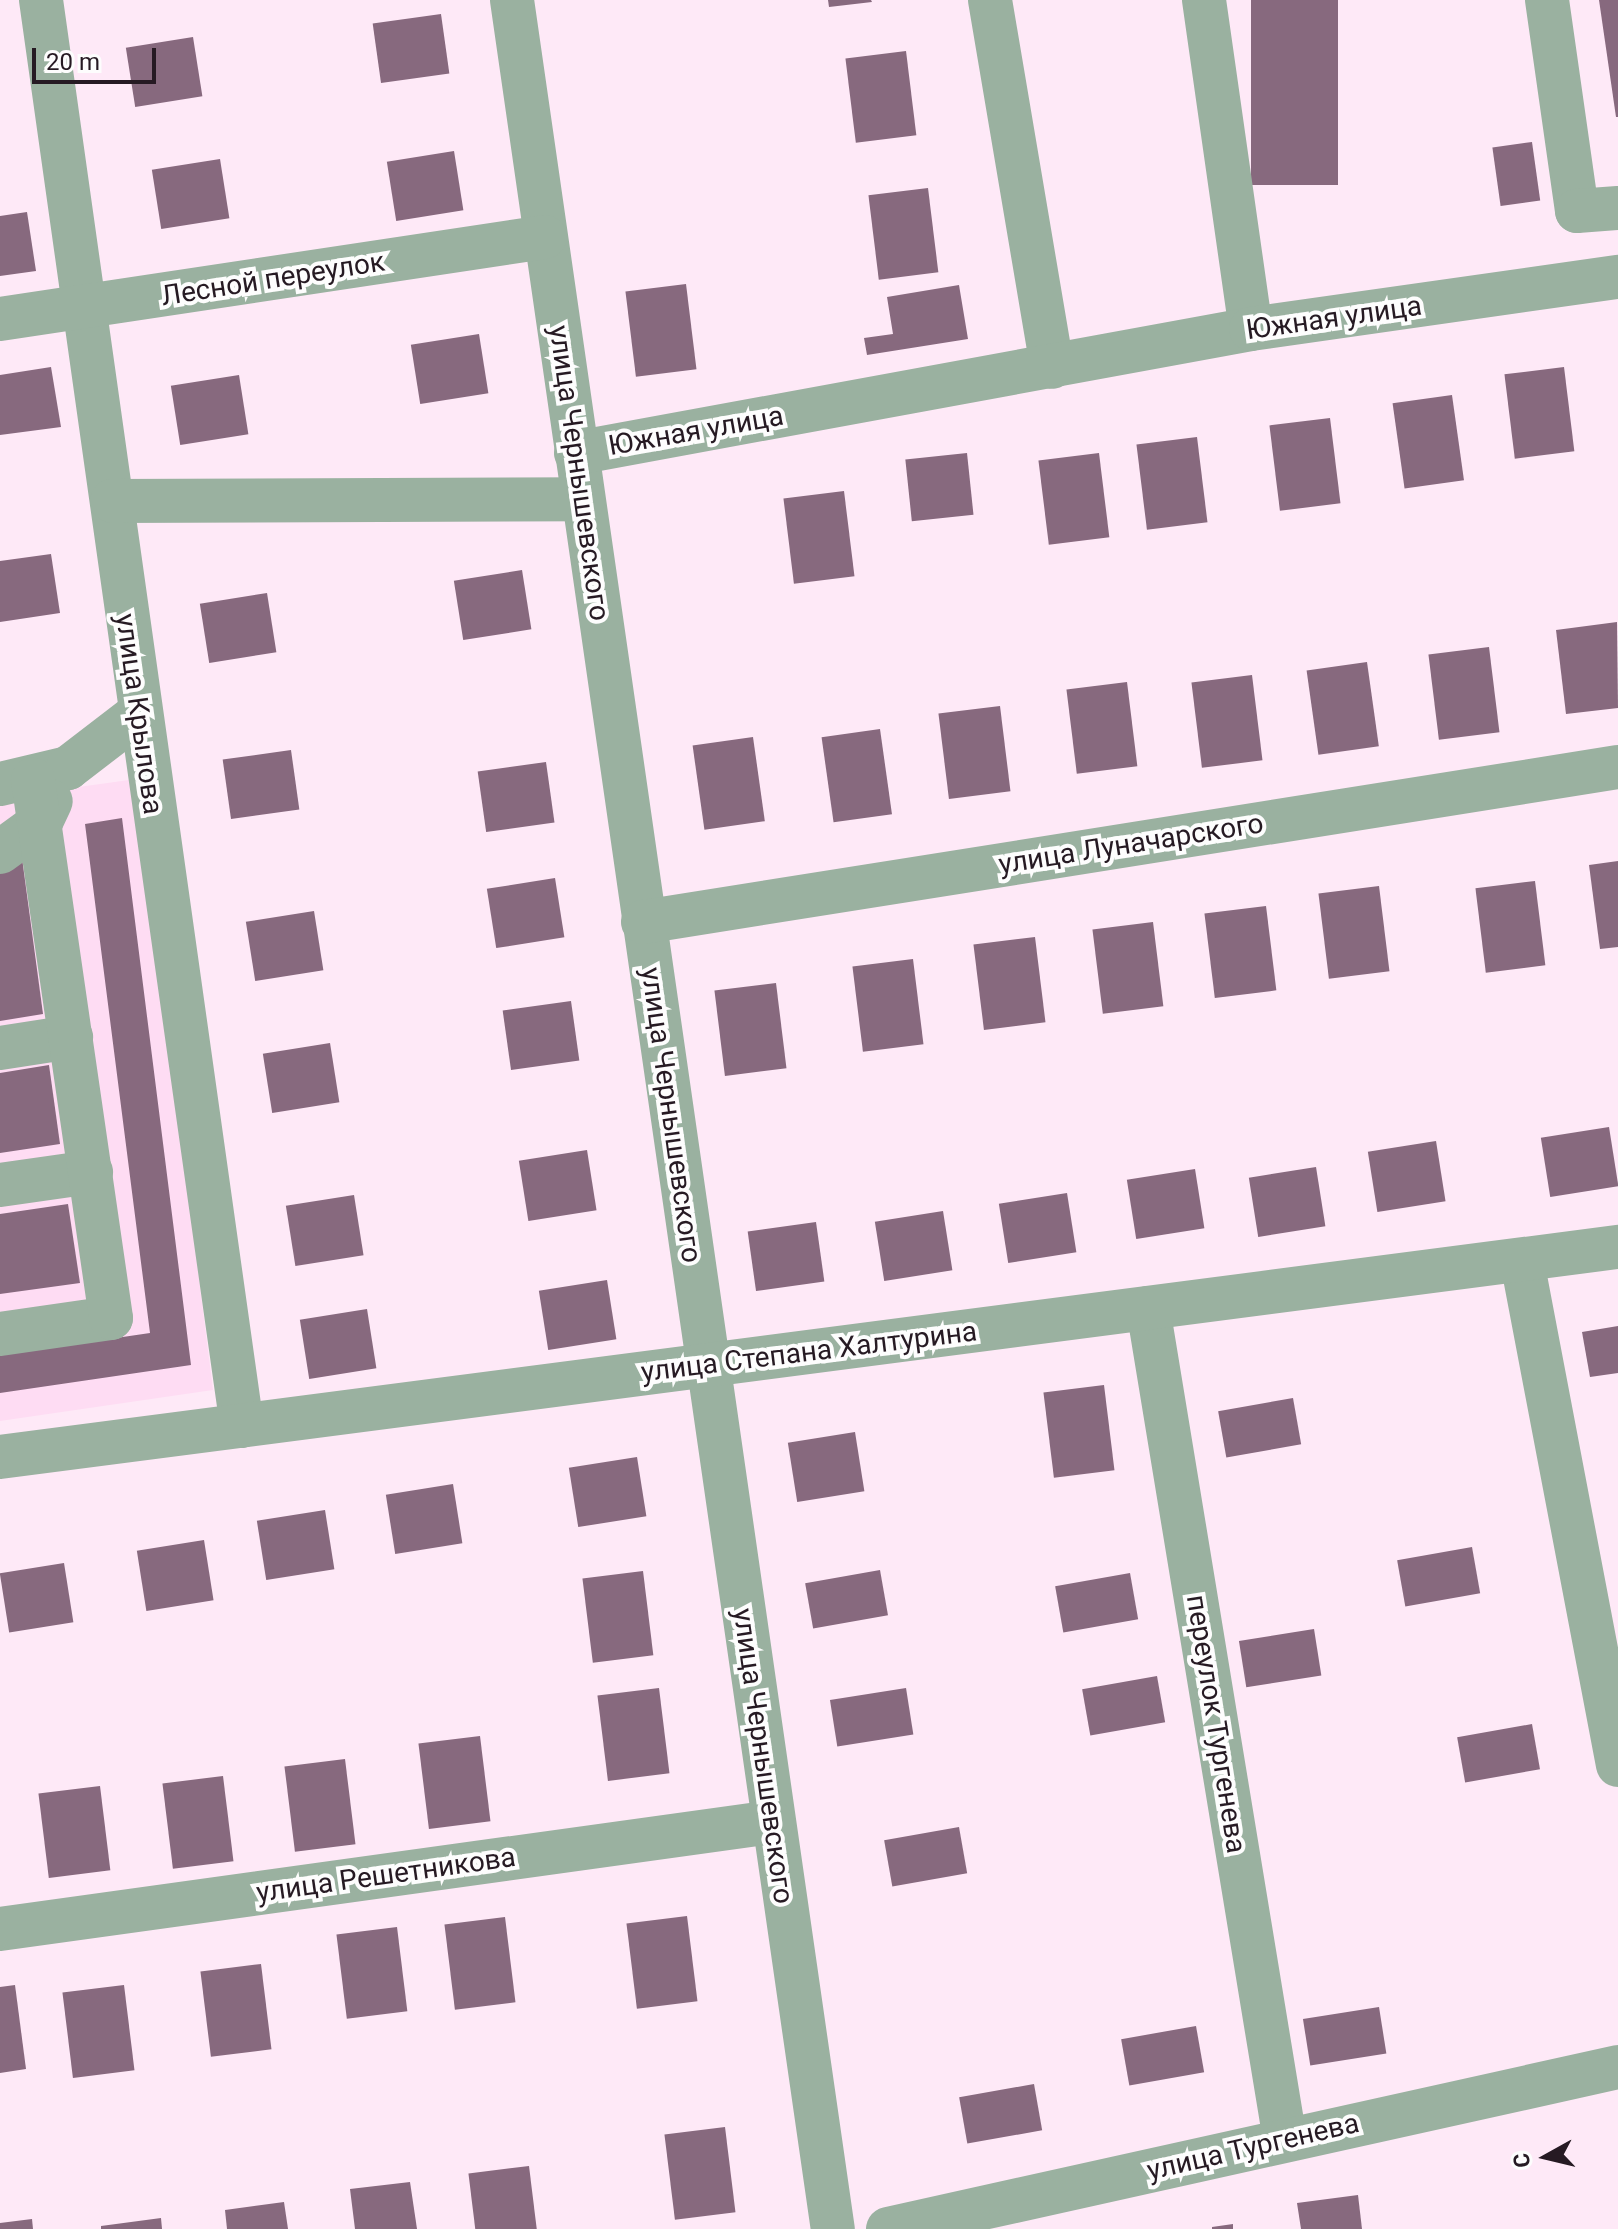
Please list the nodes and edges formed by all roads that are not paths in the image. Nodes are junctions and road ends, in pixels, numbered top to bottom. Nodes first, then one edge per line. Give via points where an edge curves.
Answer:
1 (41, 0) edge
2 (512, 0) edge
3 (990, 0) edge
4 (1204, 0) edge
5 (1547, 0) edge
6 (1618, 208) edge
7 (545, 237) junction
8 (1618, 277) edge
9 (84, 308) junction
10 (0, 319) edge
11 (1251, 329) junction
12 (1052, 367) junction
13 (576, 453) junction
14 (583, 499) junction
15 (112, 501) junction
16 (137, 715) junction
17 (1618, 767) edge
18 (34, 777) edge
19 (41, 822) junction
20 (0, 852) edge
21 (643, 922) junction
22 (71, 1037) junction
23 (0, 1048) edge
24 (91, 1172) junction
25 (0, 1185) edge
26 (1618, 1247) edge
27 (1522, 1261) junction
28 (1148, 1308) junction
29 (0, 1334) edge
30 (707, 1365) junction
31 (242, 1426) junction
32 (0, 1457) edge
33 (1618, 1765) edge
34 (772, 1822) junction
35 (0, 1929) edge
36 (1618, 2067) edge
37 (1285, 2140) junction
38 (833, 2229) edge
39 (888, 2229) edge

1 - 9 street, улица Крылова
2 - 7 street, улица Чернышевского
3 - 12 street
4 - 11 street
5 - 6 street via 1577,211
7 - 9 street, Лесной переулок
7 - 13 street, улица Чернышевского
8 - 11 street, Южная улица
9 - 10 street, Лесной переулок
9 - 15 street, улица Крылова
11 - 12 street, Южная улица
12 - 13 street, Южная улица
13 - 14 street, улица Чернышевского
14 - 15 street
14 - 21 street, улица Чернышевского
15 - 16 street, улица Крылова
16 - 18 street
16 - 31 street, улица Крылова
17 - 21 street, улица Луначарского
18 - 19 street
19 - 20 street
19 - 22 street
21 - 30 street, улица Чернышевского
22 - 23 street
22 - 24 street
24 - 25 street
24 - 29 street via 111,1318
26 - 27 street, улица Степана Халтурина
27 - 28 street, улица Степана Халтурина
27 - 33 street
28 - 30 street, улица Степана Халтурина
28 - 37 street, переулок Тургенева
30 - 31 street, улица Степана Халтурина
30 - 34 street, улица Чернышевского
31 - 32 street, улица Степана Халтурина
34 - 35 street, улица Решетникова
34 - 38 street, улица Чернышевского
36 - 37 street, улица Тургенева
37 - 39 street, улица Тургенева

